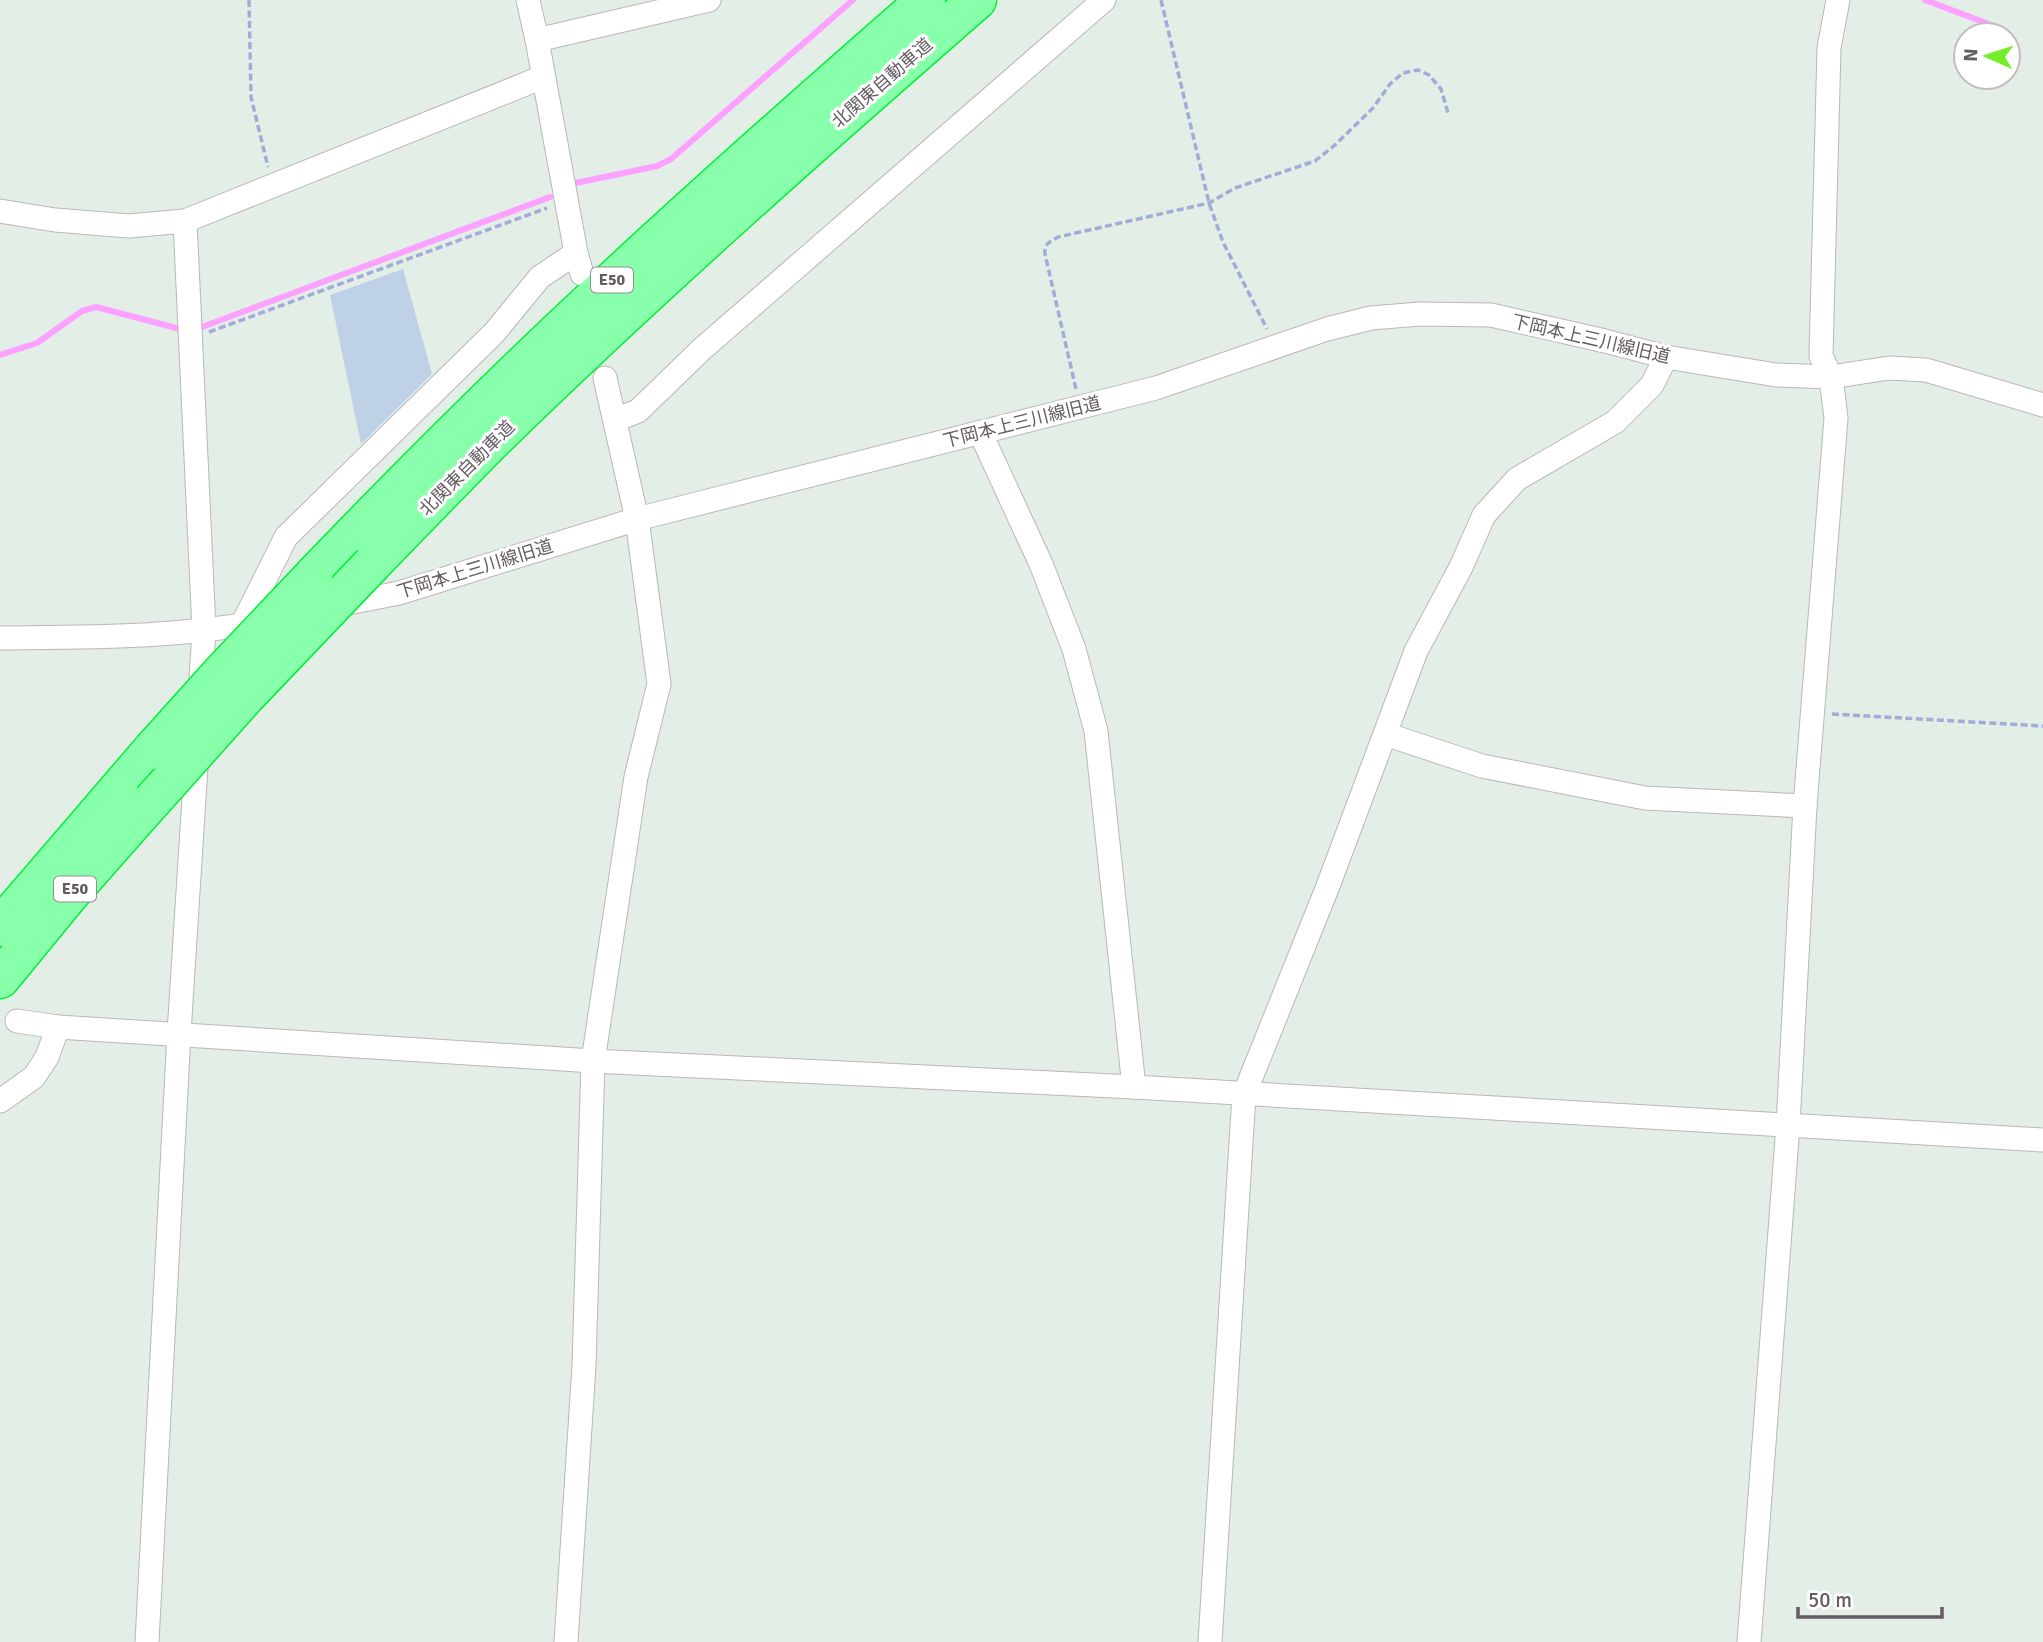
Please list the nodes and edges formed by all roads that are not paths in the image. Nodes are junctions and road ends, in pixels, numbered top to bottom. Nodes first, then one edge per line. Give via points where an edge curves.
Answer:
1 (528, 0) edge
2 (709, 0) edge
3 (926, 0) edge
4 (977, 0) edge
5 (1104, 0) edge
6 (1838, 0) edge
7 (537, 40) junction
8 (543, 77) junction
9 (0, 211) edge
10 (185, 221) junction
11 (1666, 358) junction
12 (1831, 377) junction
13 (605, 378) dead end
14 (2043, 405) edge
15 (615, 420) junction
16 (980, 432) junction
17 (637, 519) junction
18 (242, 625) junction
19 (204, 631) junction
20 (0, 638) edge
21 (1385, 734) junction
22 (1805, 806) junction
23 (0, 927) edge
24 (0, 979) edge
25 (17, 1021) dead end
26 (58, 1027) junction
27 (179, 1033) junction
28 (593, 1061) junction
29 (1134, 1087) junction
30 (1244, 1094) junction
31 (0, 1101) edge
32 (1788, 1125) junction
33 (2043, 1140) edge
34 (147, 1642) edge
35 (566, 1642) edge
36 (1210, 1642) edge
37 (1749, 1642) edge

1 - 7 street
2 - 7 street
3 - 23 highway, 北関東自動車道 / E50, bridge via 598,294 470,418 224,670
4 - 24 highway, 北関東自動車道 / E50, bridge via 780,172 493,440 255,686
5 - 15 street via 702,349 638,411
6 - 12 street via 1829,48 1821,356
7 - 8 street
8 - 10 street
8 - 18 street via 579,263 540,277 494,333 286,537
9 - 10 street via 128,226
10 - 19 street
11 - 12 street, 下岡本上三川線旧道 via 1776,375
11 - 16 street, 下岡本上三川線旧道 via 1491,315 1371,318 1156,388
11 - 21 street via 1652,385 1615,422 1517,479 1484,514 1416,651
12 - 14 street, 下岡本上三川線旧道 via 1889,368 1926,370
12 - 22 street via 1836,418
13 - 15 street
15 - 17 street
16 - 17 street, 下岡本上三川線旧道
16 - 29 street via 1041,564 1074,649 1096,731
17 - 18 street, 下岡本上三川線旧道 via 399,593
17 - 28 street via 659,684 636,777
18 - 19 street, 下岡本上三川線旧道
19 - 20 street, 下岡本上三川線旧道
19 - 27 street
21 - 22 street via 1482,766 1645,798
21 - 30 street
22 - 32 street
25 - 26 street
26 - 27 street
26 - 31 street via 34,1077
27 - 28 street
27 - 34 street
28 - 29 street
28 - 35 street via 584,1366
29 - 30 street
30 - 32 street
30 - 36 street
32 - 33 street
32 - 37 street

